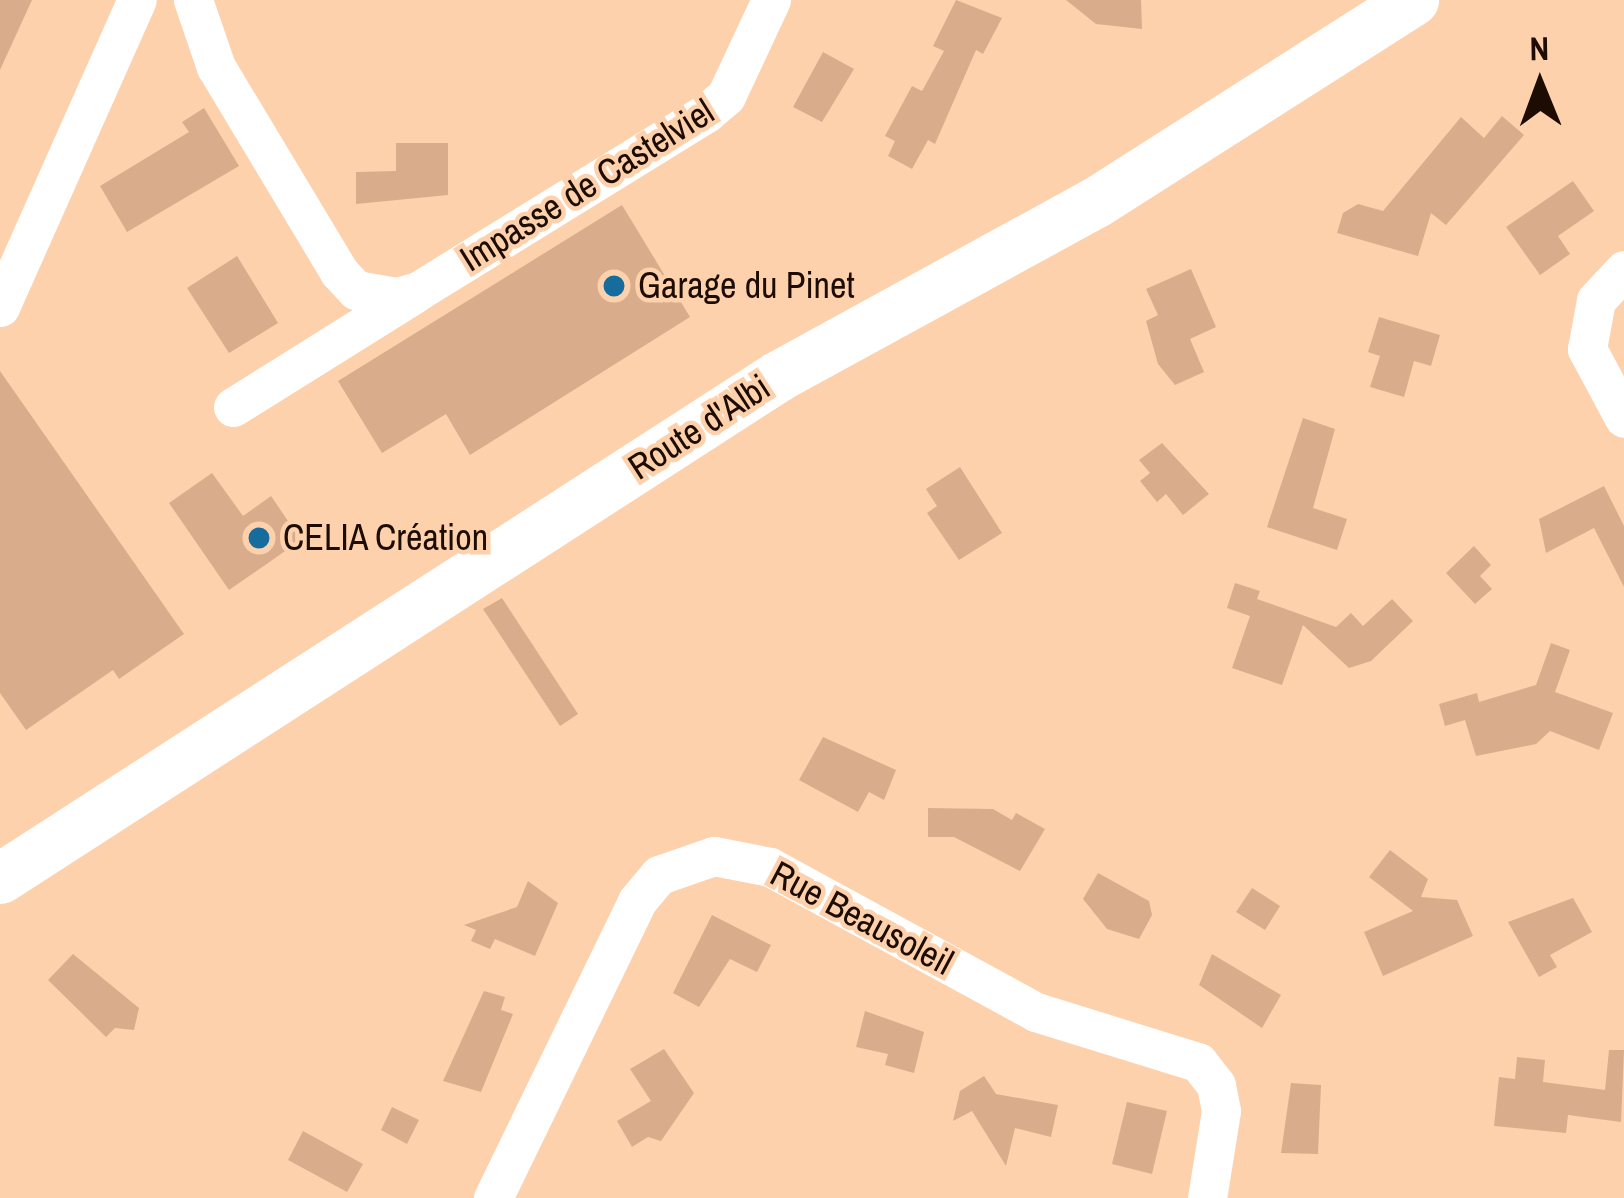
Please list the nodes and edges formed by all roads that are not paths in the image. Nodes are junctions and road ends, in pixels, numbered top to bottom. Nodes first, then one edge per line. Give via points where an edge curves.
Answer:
1 (137, 0) edge
2 (193, 0) edge
3 (771, 0) edge
4 (1413, 0) edge
5 (1624, 270) edge
6 (418, 291) junction
7 (0, 307) edge
8 (233, 407) dead end
9 (1624, 418) edge
10 (0, 878) edge
11 (493, 1198) edge
12 (1207, 1198) edge

1 - 7 street
2 - 6 street, Impasse de Castelviel via 216,68 339,272 375,296
3 - 6 street, Impasse de Castelviel via 726,96 706,113
4 - 10 main road, Route d'Albi via 1096,202 778,376
5 - 9 street via 1597,301 1587,349
6 - 8 street, Impasse de Castelviel
11 - 12 street, Rue Beausoleil via 637,901 659,875 714,856 770,867 1036,1012 1198,1062 1216,1085 1221,1111

